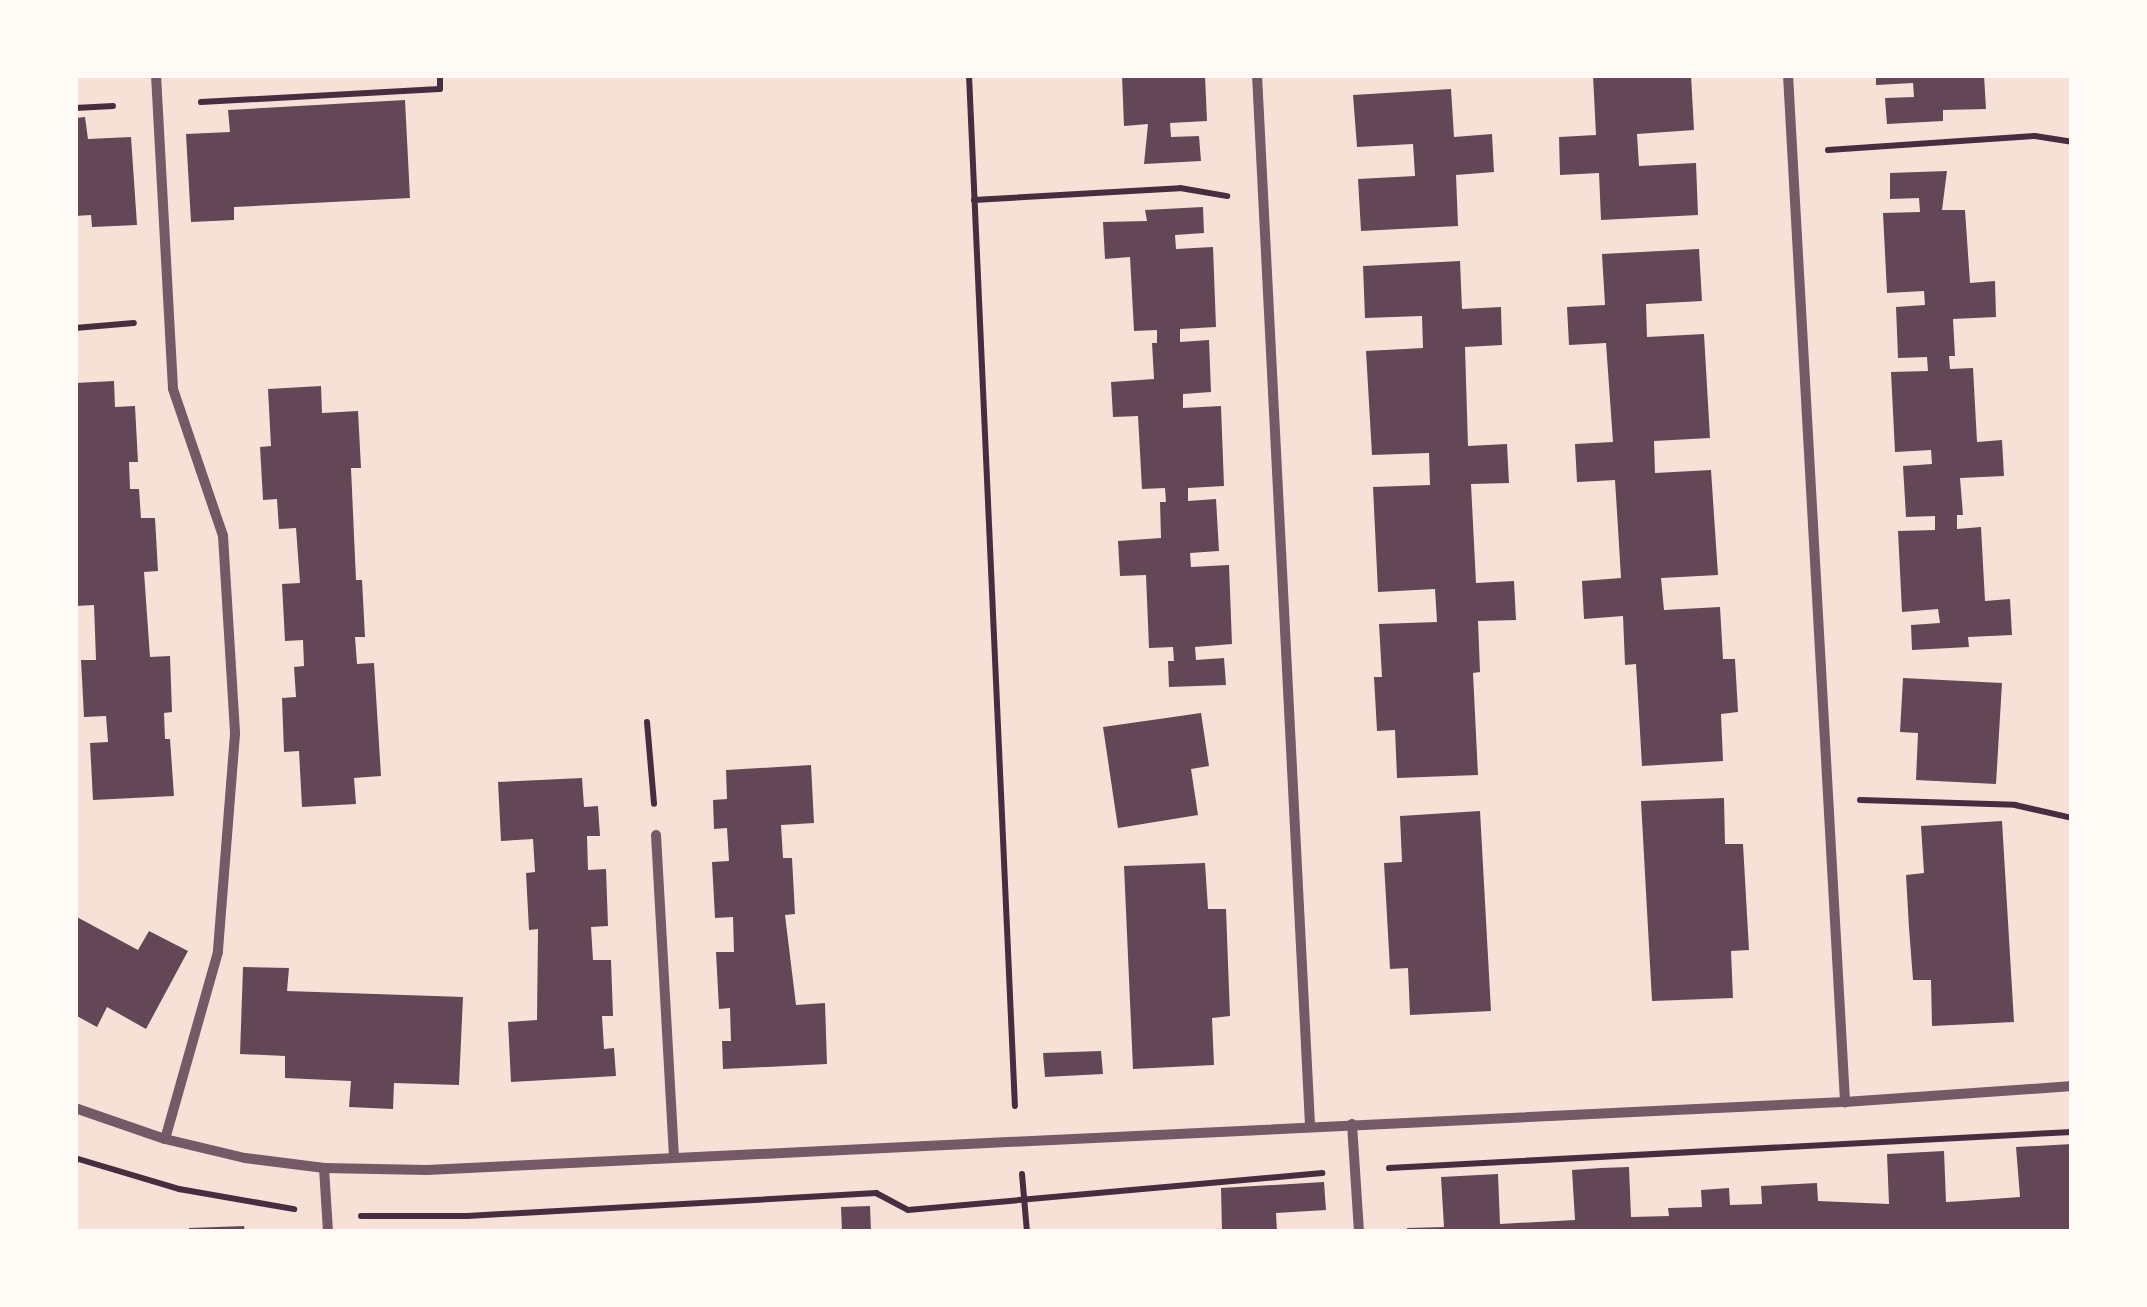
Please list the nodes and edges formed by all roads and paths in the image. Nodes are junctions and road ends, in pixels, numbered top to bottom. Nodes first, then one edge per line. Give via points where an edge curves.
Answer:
1 (156, 75) edge
2 (440, 75) edge
3 (969, 75) edge
4 (1257, 75) edge
5 (1788, 75) edge
6 (202, 102) dead end
7 (113, 106) dead end
8 (75, 108) edge
9 (2072, 142) edge
10 (1792, 152) junction
11 (974, 200) junction
12 (1264, 203) junction
13 (170, 320) junction
14 (75, 328) edge
15 (648, 722) dead end
16 (1829, 800) junction
17 (2072, 818) edge
18 (656, 835) joint
19 (2072, 1086) edge
20 (1845, 1102) junction
21 (75, 1108) edge
22 (1352, 1124) junction
23 (1310, 1126) junction
24 (2072, 1132) edge
25 (166, 1139) junction
26 (1017, 1139) junction
27 (674, 1157) junction
28 (75, 1158) edge
29 (324, 1168) junction
30 (1355, 1170) junction
31 (1025, 1201) junction
32 (327, 1215) junction
33 (328, 1232) edge
34 (1027, 1232) edge
35 (1358, 1232) edge

1 - 13 street
2 - 6 path via 440,89
3 - 11 path
4 - 12 street
5 - 10 street
7 - 8 path
9 - 10 path via 2035,136
10 - 16 street
11 - 12 path via 1180,188
11 - 26 path
12 - 23 street
13 - 14 path
13 - 25 street via 173,388 223,536 235,734 218,952
15 - 18 path
16 - 17 path via 2015,805
16 - 20 street
18 - 27 street
19 - 20 street
20 - 22 street
21 - 25 street
22 - 23 street
22 - 30 street
23 - 26 street
24 - 30 path
25 - 29 street
26 - 27 street
26 - 31 path
27 - 29 street via 427,1170
28 - 32 path via 179,1189
29 - 32 street
30 - 31 path
30 - 35 street
31 - 32 path via 908,1210 876,1193 467,1216
31 - 34 path
32 - 33 street

